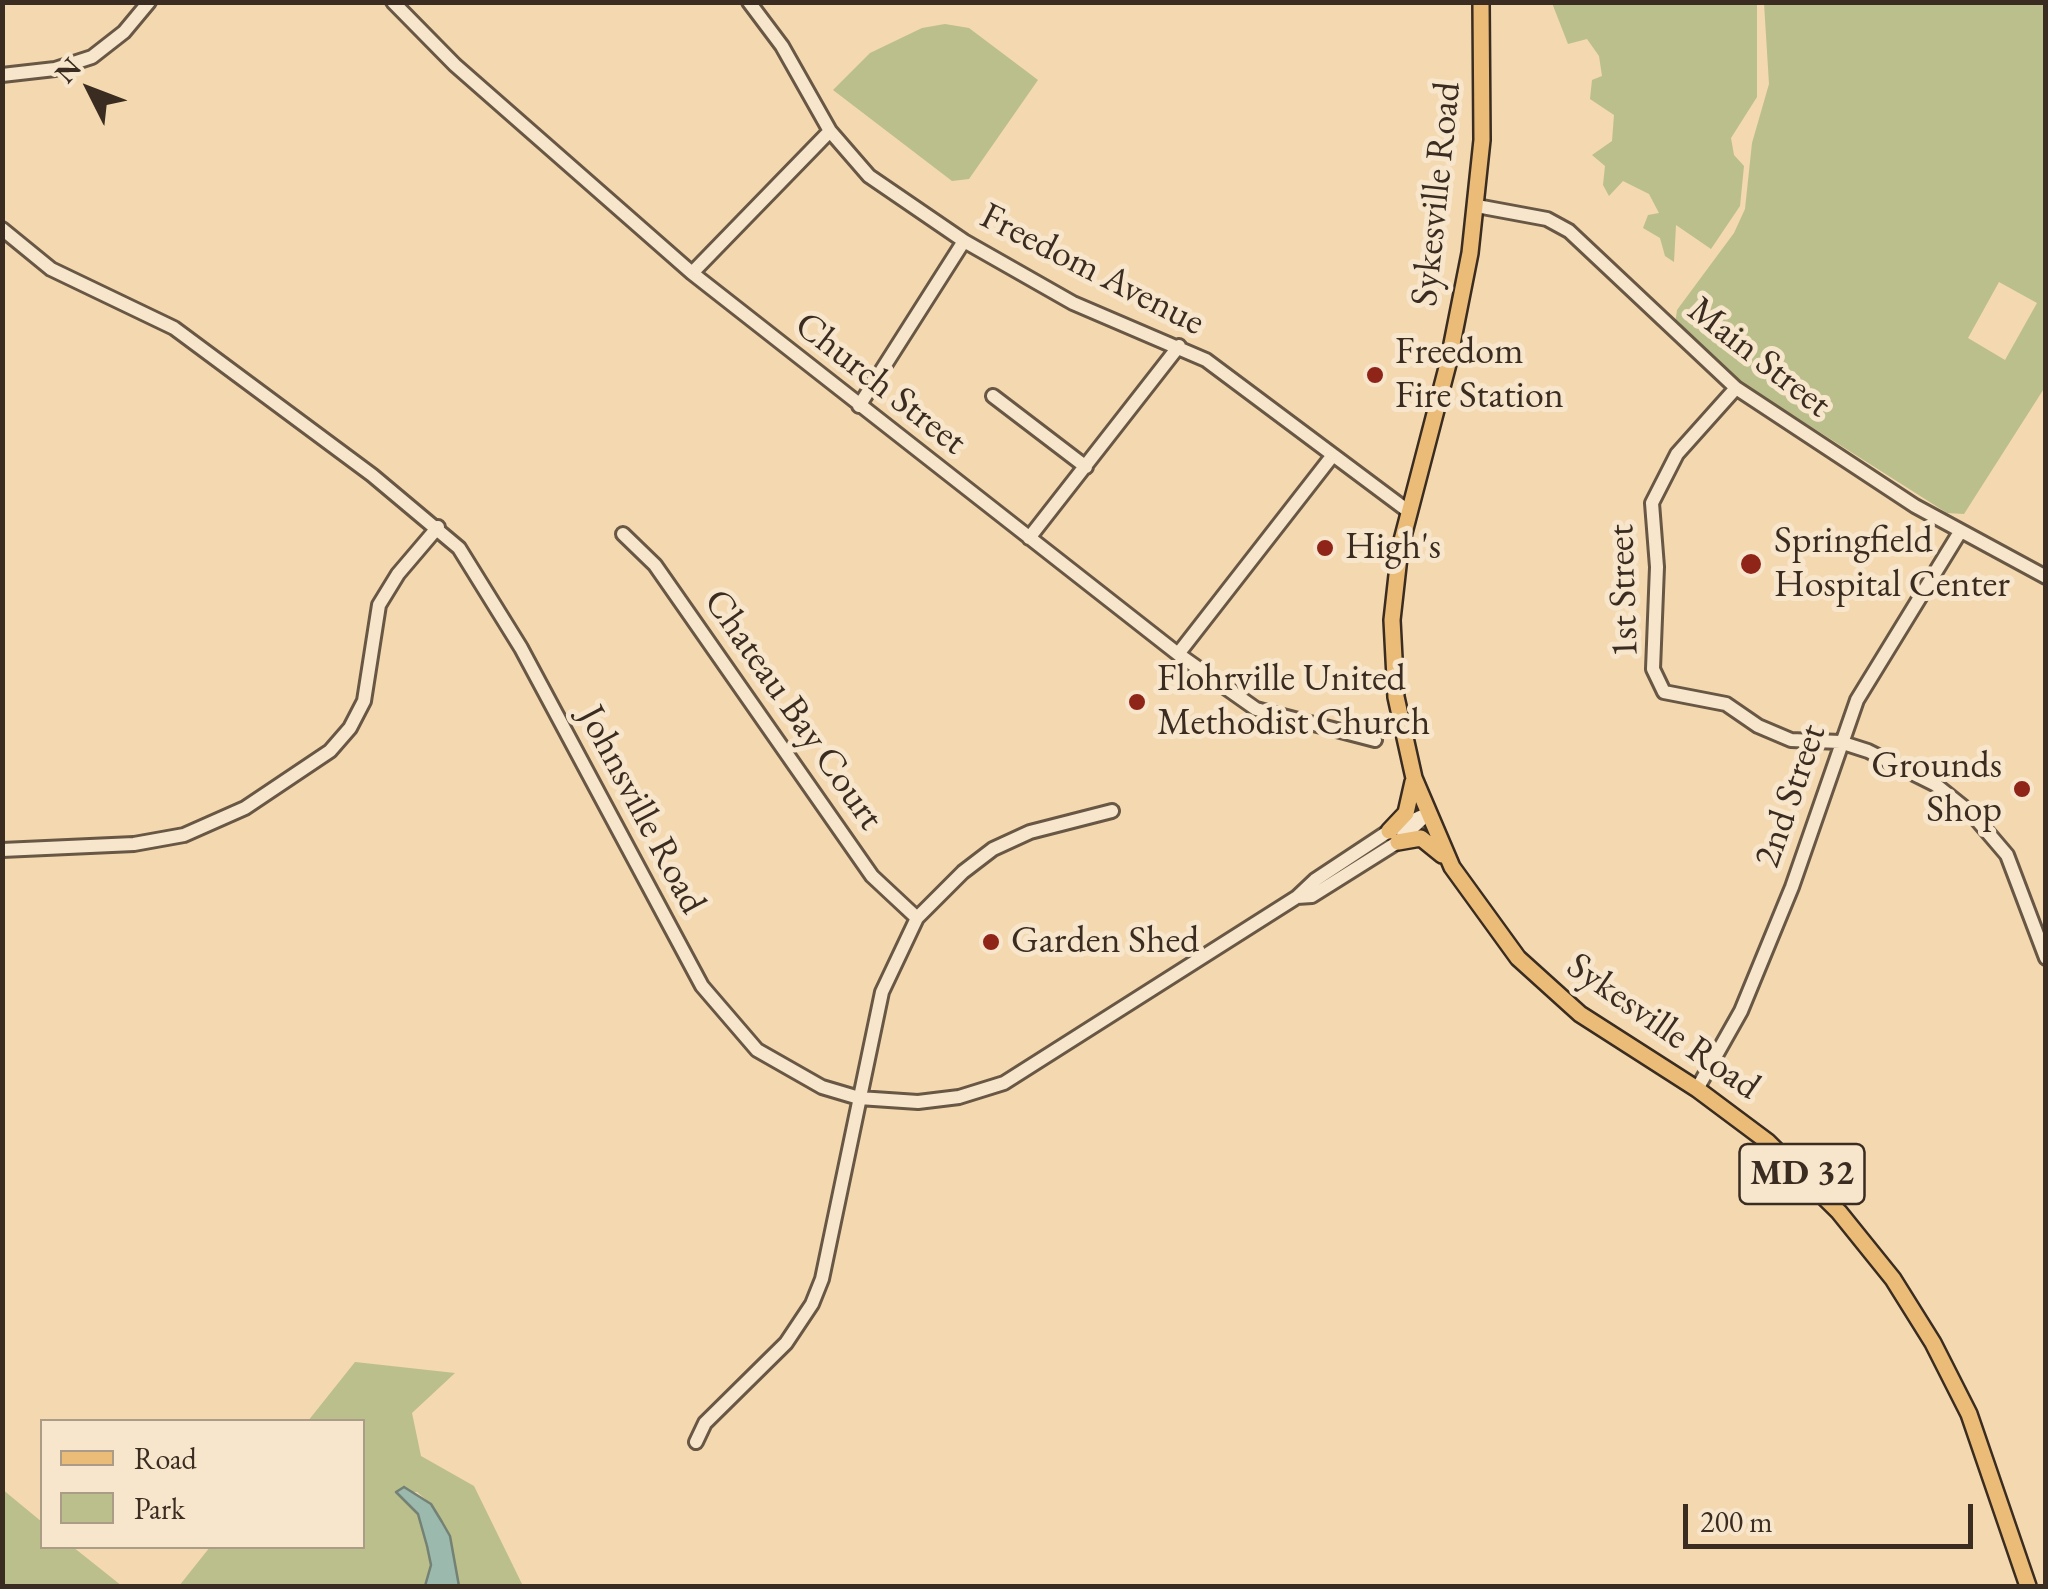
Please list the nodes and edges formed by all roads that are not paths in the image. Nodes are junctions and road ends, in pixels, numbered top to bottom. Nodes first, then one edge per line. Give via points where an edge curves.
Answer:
1 (150, 2) edge
2 (393, 2) edge
3 (749, 2) edge
4 (1481, 2) edge
5 (2, 75) edge
6 (830, 131) junction
7 (1477, 206) junction
8 (2, 230) edge
9 (964, 241) junction
10 (692, 273) junction
11 (1179, 346) junction
12 (1736, 388) junction
13 (993, 396) dead end
14 (859, 406) junction
15 (1333, 455) junction
16 (1086, 467) junction
17 (1408, 511) junction
18 (438, 527) junction
19 (1960, 532) junction
20 (623, 534) dead end
21 (1029, 538) junction
22 (2046, 577) edge
23 (1178, 654) junction
24 (1375, 740) dead end
25 (1840, 742) junction
26 (1414, 778) junction
27 (1112, 811) dead end
28 (1427, 814) junction
29 (1393, 836) junction
30 (2, 850) edge
31 (1449, 861) junction
32 (917, 918) junction
33 (2046, 958) edge
34 (1698, 1089) junction
35 (859, 1098) junction
36 (696, 1442) dead end
37 (2028, 1586) edge

1 - 5 street via 92,57
2 - 10 street, Church Street via 455,65
3 - 6 street, Freedom Avenue
4 - 7 main road, Sykesville Road / MD 32
6 - 9 street, Freedom Avenue via 869,176
6 - 10 street
7 - 12 street, Main Street via 1570,230
7 - 17 main road, Sykesville Road / MD 32 via 1454,334
8 - 18 street, Johnsville Road via 52,269 174,328
9 - 11 street, Freedom Avenue via 1073,303
9 - 14 street
10 - 14 street, Church Street
11 - 15 street, Freedom Avenue
11 - 16 street
12 - 19 street, Main Street
12 - 25 street, 1st Street via 1677,454 1652,504 1654,669 1671,696 1726,704 1791,740
13 - 16 street
14 - 21 street, Church Street
15 - 17 street, Freedom Avenue
15 - 23 street
16 - 21 street
17 - 26 main road, Sykesville Road / MD 32 via 1393,660
18 - 30 street via 379,605 364,701 330,750 245,808 184,835
18 - 35 street, Johnsville Road via 491,594 647,890 718,1009 786,1069
19 - 22 street, Main Street
19 - 25 street, 2nd Street via 1876,667
20 - 32 street, Chateau Bay Court via 656,565 872,876
21 - 23 street, Church Street
23 - 24 street, Church Street via 1256,709
25 - 33 street, 1st Street via 1915,772 1972,814 2007,856
25 - 34 street, 2nd Street via 1792,887 1741,1011
26 - 28 main road, Sykesville Road / MD 32
26 - 29 main road
27 - 32 street via 1030,832 994,849
28 - 29 street, Johnsville Road
28 - 31 main road, Sykesville Road / MD 32
29 - 31 main road via 1421,838
29 - 35 street, Johnsville Road via 1004,1083 943,1100
31 - 34 main road, Sykesville Road / MD 32 via 1497,933 1551,990
32 - 35 street via 882,992
34 - 37 main road, Sykesville Road / MD 32 via 1805,1178 1893,1279 1970,1414
35 - 36 street via 812,1304 786,1343 705,1422

